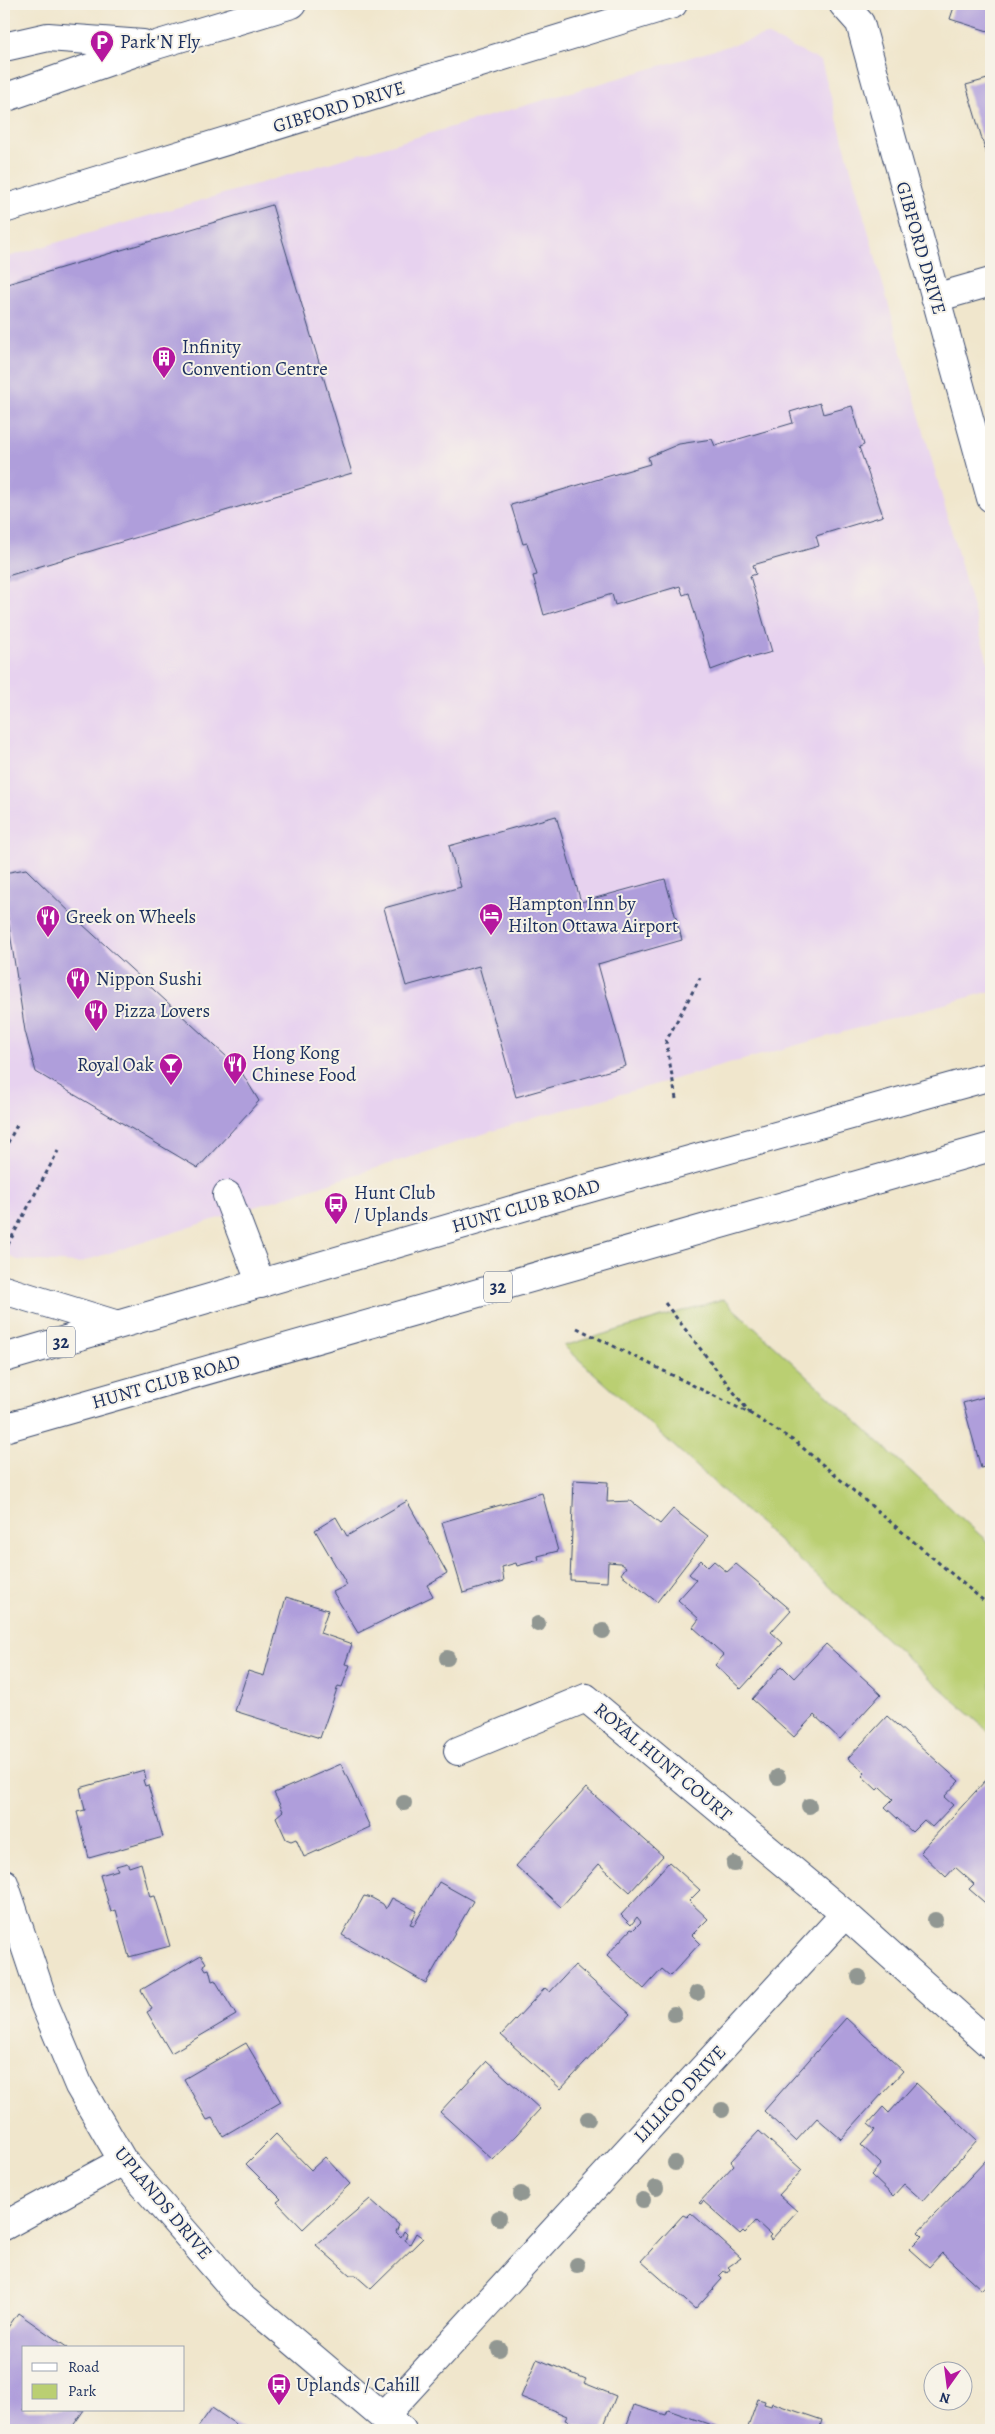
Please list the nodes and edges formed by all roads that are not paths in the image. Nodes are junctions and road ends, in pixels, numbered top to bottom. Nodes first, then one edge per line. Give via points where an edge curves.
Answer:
1 (292, 4) edge
2 (673, 4) edge
3 (843, 4) edge
4 (156, 45) junction
5 (4, 47) edge
6 (4, 98) edge
7 (4, 210) edge
8 (991, 282) edge
9 (935, 298) junction
10 (991, 498) edge
11 (991, 1076) edge
12 (991, 1147) edge
13 (226, 1195) dead end
14 (261, 1284) junction
15 (4, 1290) edge
16 (118, 1325) junction
17 (4, 1358) edge
18 (4, 1428) edge
19 (458, 1750) dead end
20 (4, 1883) edge
21 (845, 1914) junction
22 (991, 2044) edge
23 (123, 2161) junction
24 (4, 2226) edge
25 (392, 2424) edge

1 - 4 street
2 - 7 street, GIBFORD DRIVE
3 - 9 street, GIBFORD DRIVE via 860,24
4 - 5 street via 48,37
4 - 6 street
8 - 9 street
9 - 10 street, GIBFORD DRIVE
11 - 14 street, HUNT CLUB ROAD / 32 via 550,1199
12 - 18 street, HUNT CLUB ROAD / 32
13 - 14 street
14 - 16 street, HUNT CLUB ROAD / 32
15 - 16 street
16 - 17 street, HUNT CLUB ROAD / 32
19 - 21 street, ROYAL HUNT COURT via 586,1698
20 - 23 street, UPLANDS DRIVE via 44,2003 79,2086
21 - 22 street
21 - 25 street, LILLICO DRIVE
23 - 24 street
23 - 25 street, UPLANDS DRIVE via 240,2296

